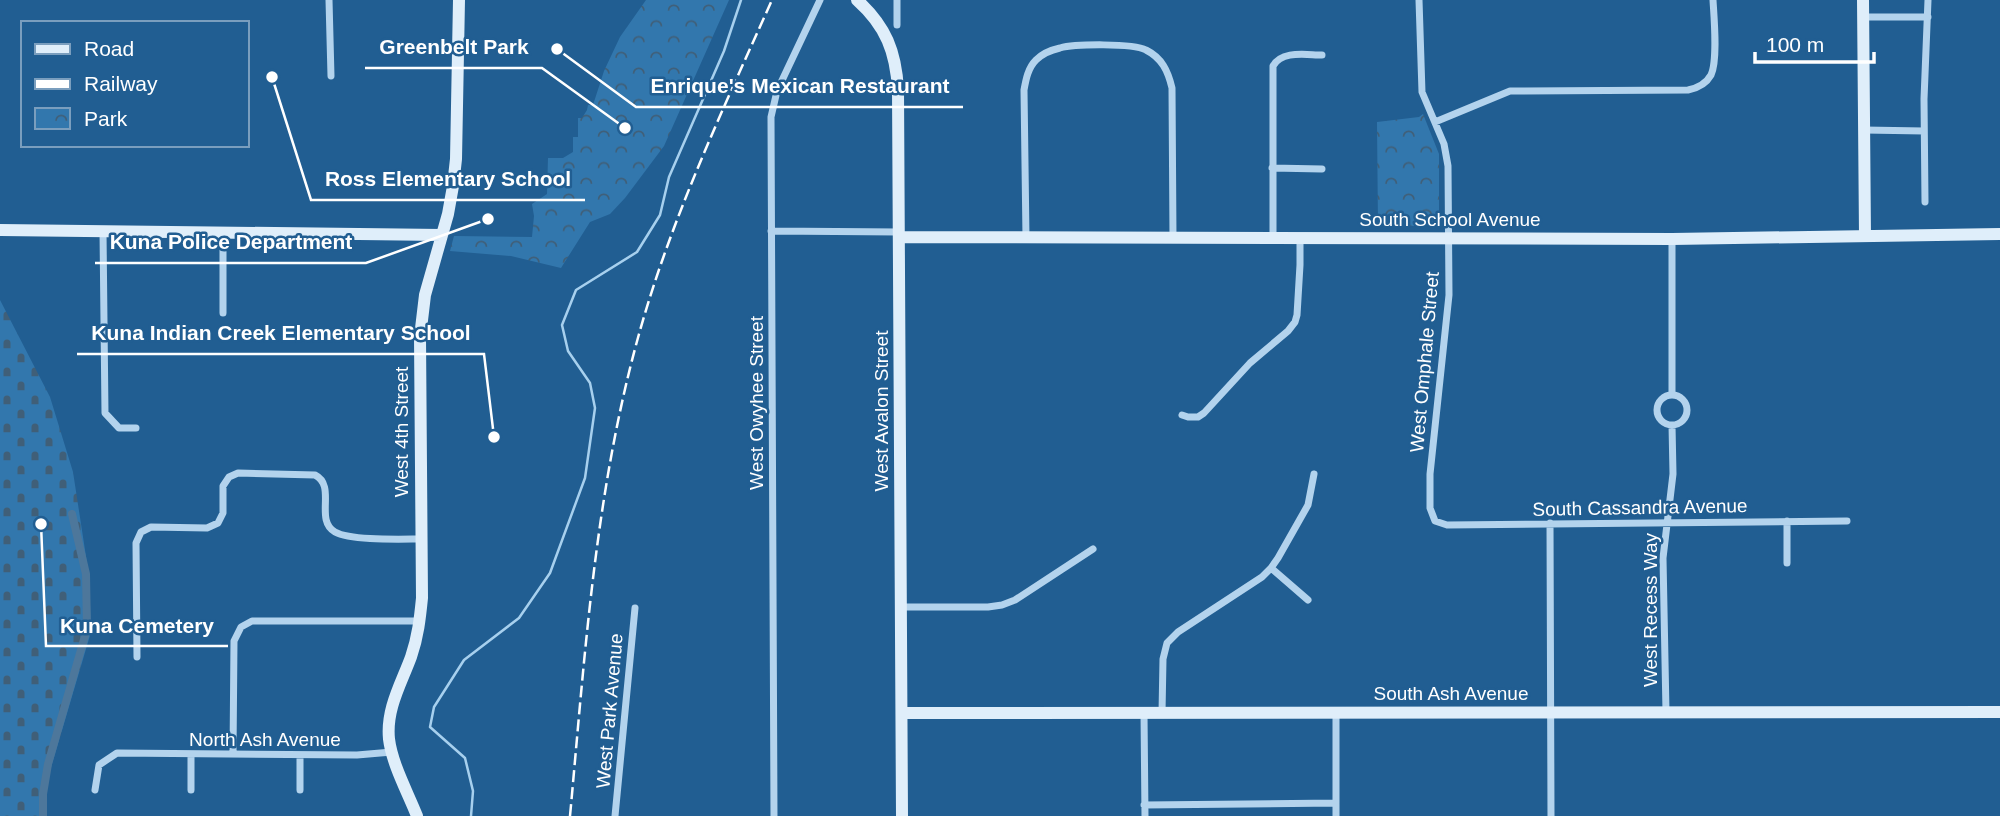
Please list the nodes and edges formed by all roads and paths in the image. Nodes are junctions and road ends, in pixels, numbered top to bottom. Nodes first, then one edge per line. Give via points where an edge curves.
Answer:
1 (330, 0) edge
2 (459, 0) edge
3 (820, 0) edge
4 (857, 0) edge
5 (897, 0) edge
6 (1419, 0) edge
7 (1713, 0) edge
8 (1863, 0) edge
9 (1928, 0) edge
10 (878, 1) edge
11 (870, 12) junction
12 (1863, 17) junction
13 (1928, 17) junction
14 (897, 25) dead end
15 (1322, 55) dead end
16 (331, 76) dead end
17 (1434, 122) junction
18 (1864, 130) junction
19 (1924, 131) junction
20 (1272, 168) junction
21 (1322, 169) dead end
22 (1925, 202) dead end
23 (0, 230) edge
24 (103, 231) junction
25 (771, 231) junction
26 (223, 232) junction
27 (2000, 234) edge
28 (442, 235) junction
29 (899, 235) junction
30 (1865, 236) junction
31 (1026, 238) junction
32 (1173, 238) junction
33 (1273, 238) junction
34 (1300, 238) junction
35 (1448, 238) junction
36 (1672, 239) junction
37 (223, 313) dead end
38 (104, 336) junction
39 (138, 336) dead end
40 (1672, 395) junction
41 (1182, 415) dead end
42 (1672, 425) junction
43 (136, 428) dead end
44 (1314, 474) dead end
45 (1435, 521) joint
46 (1667, 521) junction
47 (1787, 521) junction
48 (1847, 521) dead end
49 (1550, 523) junction
50 (422, 539) junction
51 (1093, 549) dead end
52 (1787, 563) dead end
53 (1271, 568) junction
54 (1308, 600) dead end
55 (901, 607) junction
56 (635, 608) dead end
57 (420, 621) junction
58 (136, 657) dead end
59 (1666, 712) junction
60 (2000, 712) edge
61 (902, 713) junction
62 (1144, 713) junction
63 (1162, 713) junction
64 (1336, 713) junction
65 (1551, 713) junction
66 (392, 752) junction
67 (191, 754) junction
68 (233, 754) junction
69 (300, 755) junction
70 (191, 789) dead end
71 (95, 790) dead end
72 (300, 790) dead end
73 (1336, 803) junction
74 (1144, 805) junction
75 (417, 816) edge
76 (615, 816) edge
77 (774, 816) edge
78 (902, 816) edge
79 (1144, 816) edge
80 (1336, 816) edge
81 (1551, 816) edge

1 - 16 street
2 - 28 street, West 4th Street via 456,159
3 - 25 street, West Owyhee Street via 777,91 771,117
4 - 11 street, West Avalon Street
5 - 14 street
6 - 17 street, West Omphale Street via 1421,84
7 - 17 street via 1714,65 1698,88 1510,91
8 - 12 street
9 - 13 street
10 - 11 street
11 - 29 street, West Avalon Street via 889,41 897,65
12 - 13 street
12 - 18 street
13 - 19 street
15 - 20 street via 1287,55 1273,66
17 - 35 street, West Omphale Street via 1448,166
18 - 19 street
18 - 30 street
19 - 22 street
20 - 21 street
20 - 33 street
23 - 24 street
24 - 26 street
24 - 38 street
25 - 29 street
25 - 77 street, West Owyhee Street
26 - 28 street
26 - 37 street
27 - 30 street, South School Avenue
28 - 50 street, West 4th Street via 425,295 420,337
29 - 31 street, South School Avenue
29 - 55 street, West Avalon Street
30 - 36 street, South School Avenue
31 - 32 street, South School Avenue
31 - 32 street via 1027,75 1038,58 1072,46 1138,47 1163,63 1172,88
32 - 33 street, South School Avenue
33 - 34 street, South School Avenue
34 - 35 street, South School Avenue
34 - 41 street via 1294,322 1198,417
35 - 36 street, South School Avenue
35 - 45 street, West Omphale Street via 1448,295 1430,474 1430,508
36 - 40 street, West Recess Way
38 - 39 street
38 - 43 street via 105,413 119,428
40 - 42 street, West Recess Way via 1662,399 1658,410 1662,420
40 - 42 street, West Recess Way via 1683,399 1687,410 1683,420
42 - 46 street, West Recess Way via 1673,474
44 - 53 street via 1308,505
45 - 49 street, South Cassandra Avenue
46 - 47 street, South Cassandra Avenue
46 - 49 street, South Cassandra Avenue
46 - 59 street, West Recess Way
47 - 48 street, South Cassandra Avenue
47 - 52 street
49 - 65 street
50 - 57 street, West 4th Street
50 - 58 street via 369,539 333,531 320,477 238,473 223,486 223,513 218,523 207,528 151,527 141,532 136,543
51 - 55 street via 1002,605
53 - 54 street
53 - 63 street via 1167,643
55 - 61 street, West Avalon Street
56 - 76 street, West Park Avenue
57 - 66 street, West 4th Street via 392,704 388,728
57 - 68 street via 252,621 241,627 234,641
59 - 60 street, South Ash Avenue
59 - 65 street, South Ash Avenue
61 - 62 street, South Ash Avenue
61 - 78 street, West Avalon Street
62 - 63 street, South Ash Avenue
62 - 74 street
63 - 64 street, South Ash Avenue
64 - 65 street, South Ash Avenue
64 - 73 street
65 - 81 street
66 - 69 street, North Ash Avenue
66 - 75 street, West 4th Street
67 - 68 street, North Ash Avenue
67 - 70 street
67 - 71 street, North Ash Avenue via 117,753 99,765
68 - 69 street, North Ash Avenue
69 - 72 street
73 - 74 street
73 - 80 street
74 - 79 street

